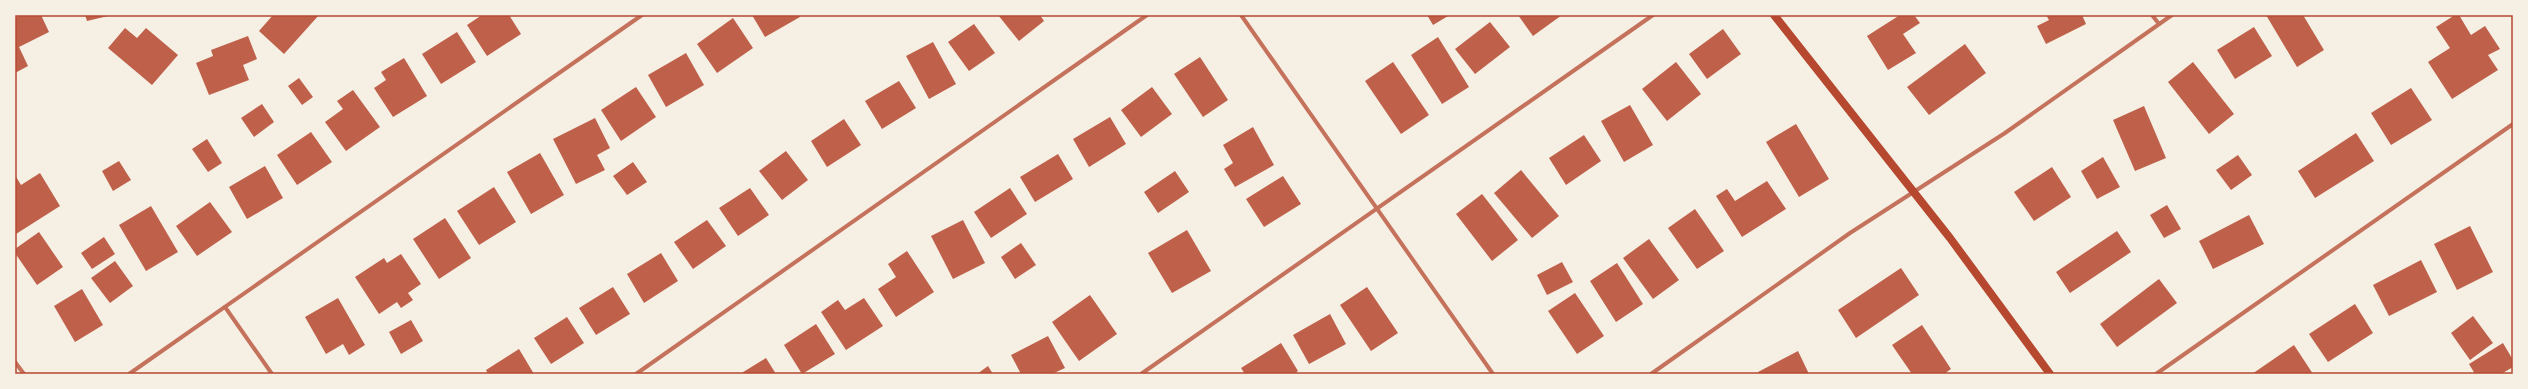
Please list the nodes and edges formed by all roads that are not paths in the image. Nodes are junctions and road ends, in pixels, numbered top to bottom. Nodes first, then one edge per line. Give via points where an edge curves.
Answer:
1 (642, 15) edge
2 (1147, 15) edge
3 (1241, 15) edge
4 (1653, 15) edge
5 (1774, 15) edge
6 (2152, 15) edge
7 (2172, 15) edge
8 (2159, 24) junction
9 (2513, 124) edge
10 (1913, 193) junction
11 (1377, 208) junction
12 (225, 307) junction
13 (15, 362) edge
14 (24, 374) edge
15 (128, 374) edge
16 (272, 374) edge
17 (636, 374) edge
18 (1141, 374) edge
19 (1493, 374) edge
20 (1651, 374) edge
21 (2050, 374) edge
22 (2156, 374) edge

1 - 12 street
2 - 17 street
3 - 11 street
4 - 11 street
5 - 10 main road
6 - 8 street
7 - 8 street
8 - 10 street via 2005,133
9 - 22 street
10 - 20 street via 1850,233
10 - 21 main road via 1950,238
11 - 18 street
11 - 19 street
12 - 15 street
12 - 16 street
13 - 14 street

